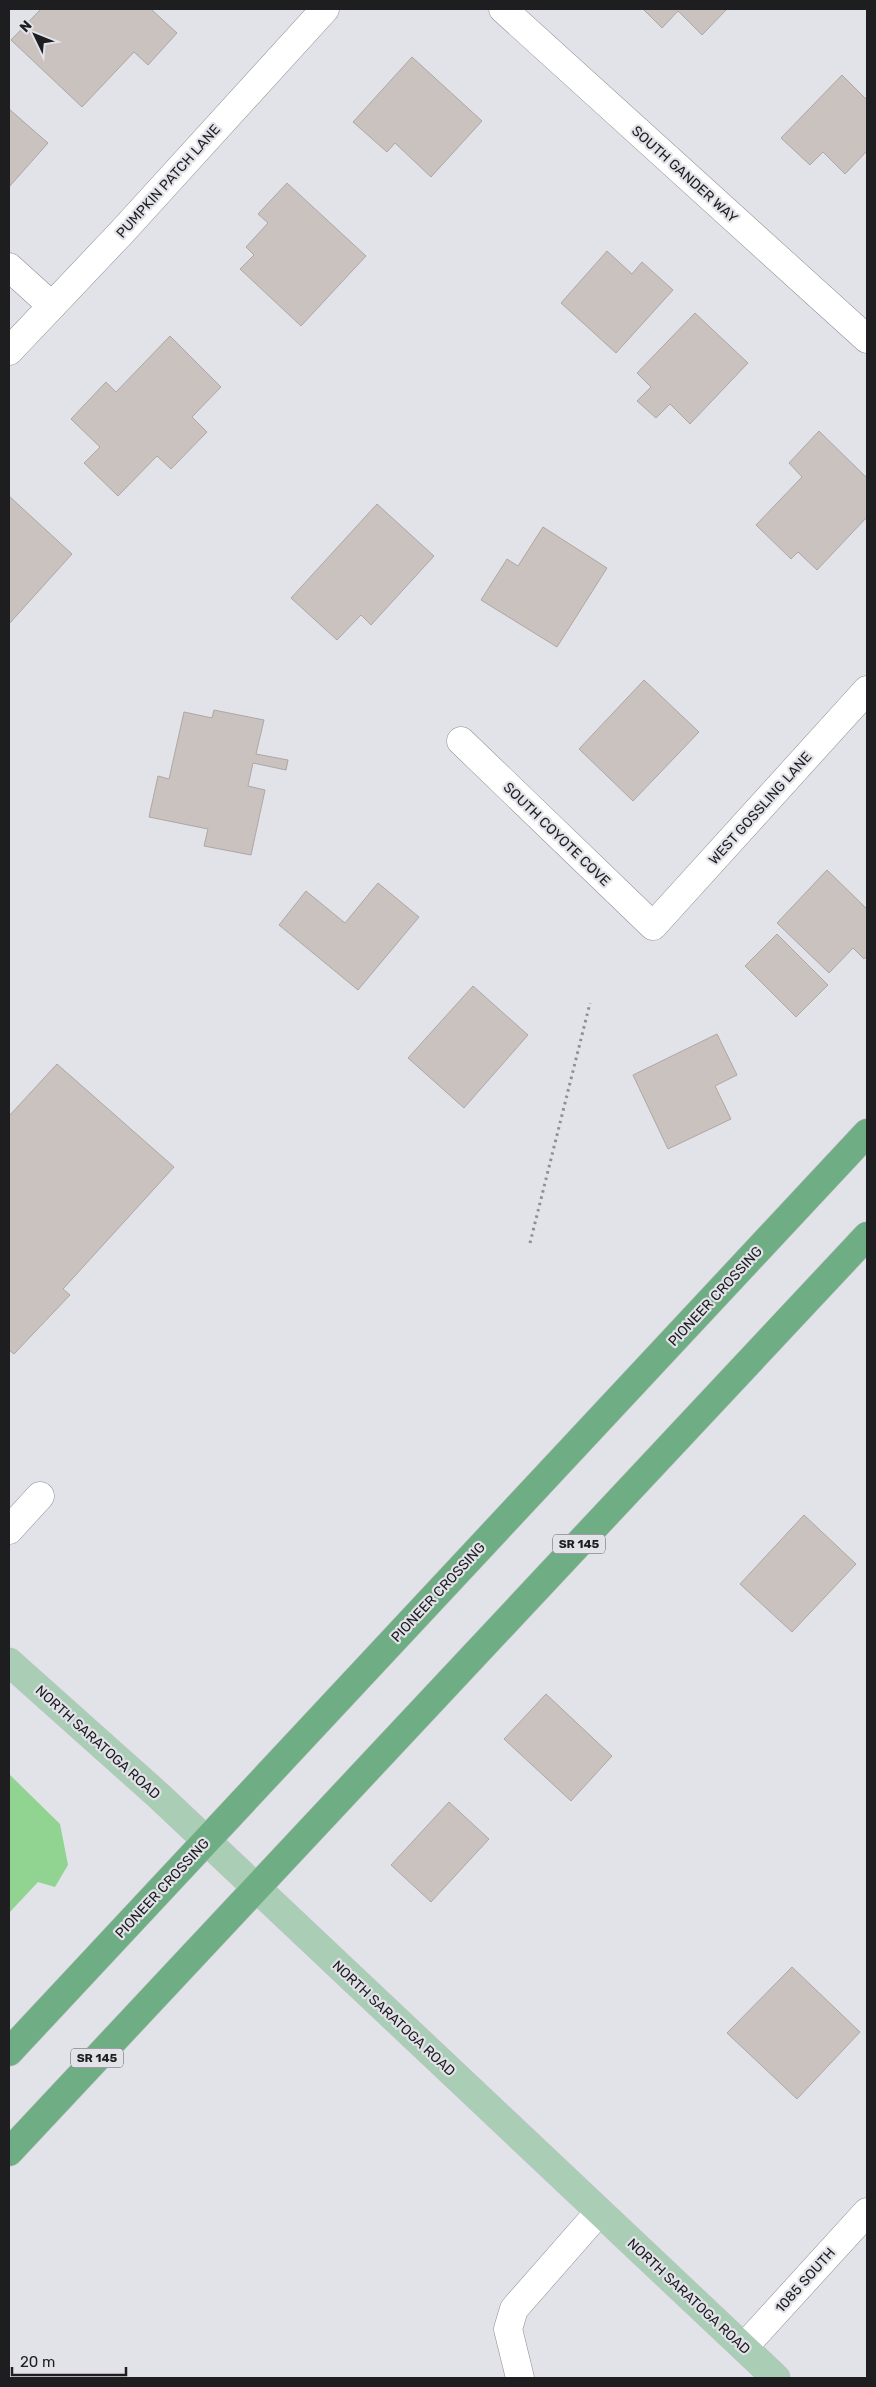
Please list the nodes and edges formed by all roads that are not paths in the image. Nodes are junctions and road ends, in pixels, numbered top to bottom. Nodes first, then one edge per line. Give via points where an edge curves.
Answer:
1 (325, 9) edge
2 (503, 9) edge
3 (9, 267) edge
4 (52, 306) junction
5 (867, 339) edge
6 (9, 351) edge
7 (867, 690) edge
8 (461, 741) dead end
9 (654, 926) joint
10 (867, 1133) edge
11 (867, 1236) edge
12 (40, 1496) dead end
13 (9, 1530) edge
14 (9, 1662) edge
15 (206, 1841) junction
16 (256, 1888) junction
17 (9, 2052) edge
18 (9, 2152) edge
19 (600, 2212) junction
20 (867, 2212) edge
21 (744, 2347) junction
22 (520, 2378) edge
23 (776, 2378) edge

1 - 4 street, PUMPKIN PATCH LANE
2 - 5 street, SOUTH GANDER WAY
3 - 4 street
4 - 6 street, PUMPKIN PATCH LANE
7 - 9 street, WEST GOSSLING LANE
8 - 9 street, SOUTH COYOTE COVE
10 - 15 highway, PIONEER CROSSING
11 - 16 highway, SR 145
12 - 13 street
14 - 15 main road, NORTH SARATOGA ROAD
15 - 16 main road, NORTH SARATOGA ROAD
15 - 17 highway, PIONEER CROSSING
16 - 18 highway, SR 145
16 - 19 main road, NORTH SARATOGA ROAD
19 - 21 main road, NORTH SARATOGA ROAD
19 - 22 street via 514,2310 508,2329
20 - 21 street, 1085 SOUTH
21 - 23 main road, NORTH SARATOGA ROAD

